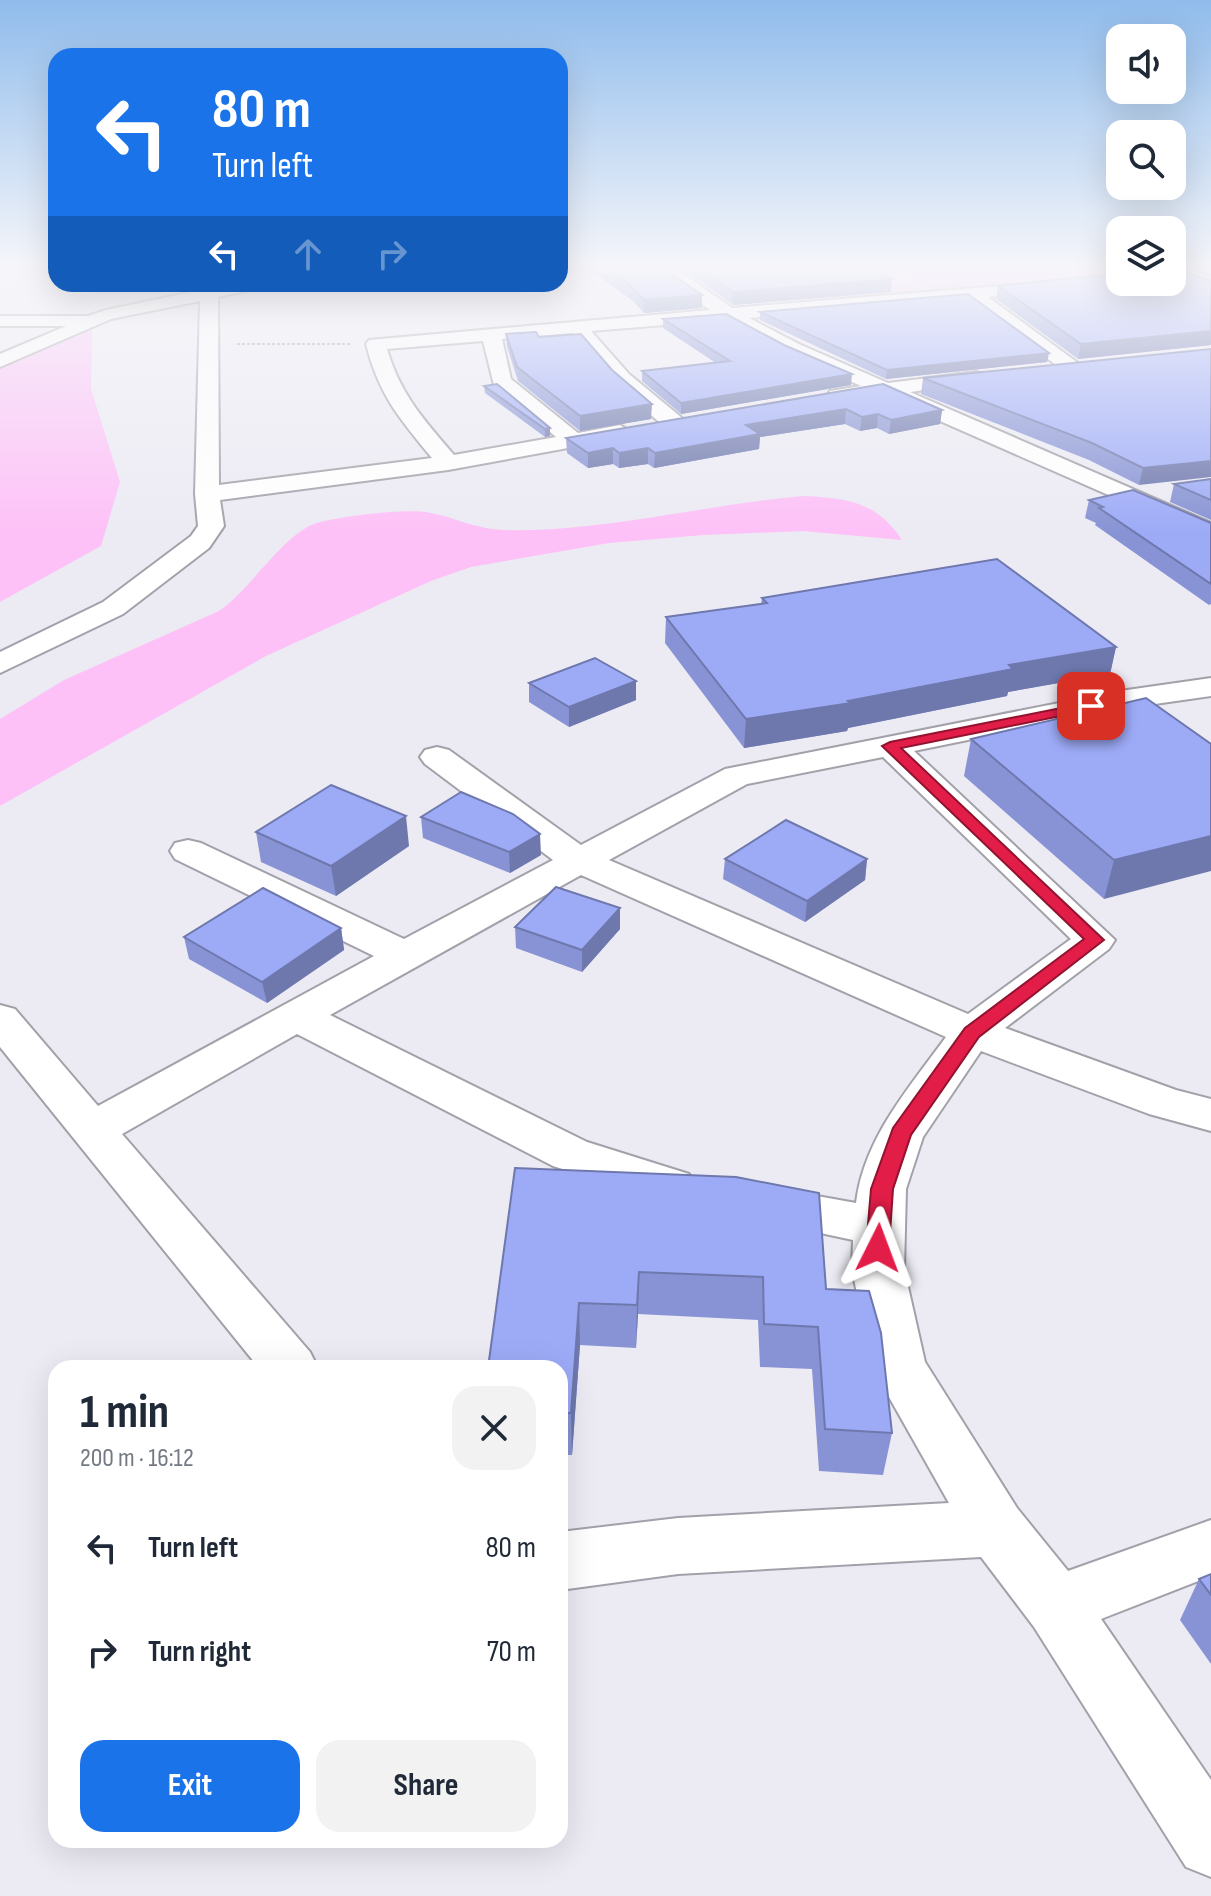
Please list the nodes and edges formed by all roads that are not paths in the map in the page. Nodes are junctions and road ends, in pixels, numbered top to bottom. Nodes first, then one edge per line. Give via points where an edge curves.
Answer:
1 (208, 355) edge
2 (379, 355) edge
3 (496, 355) edge
4 (601, 355) edge
5 (810, 355) edge
6 (1062, 355) edge
7 (1040, 371) edge
8 (994, 376) edge
9 (886, 388) junction
10 (812, 399) edge
11 (573, 440) junction
12 (448, 463) junction
13 (1180, 490) edge
14 (207, 494) junction
15 (1135, 496) junction
16 (1211, 532) edge
17 (0, 664) edge
18 (1211, 687) edge
19 (890, 746) junction
20 (437, 757) dead end
21 (188, 851) dead end
22 (577, 860) junction
23 (405, 955) junction
24 (295, 1015) junction
25 (0, 1019) edge
26 (972, 1032) junction
27 (1211, 1115) edge
28 (92, 1130) junction
29 (878, 1226) junction
30 (284, 1360) edge
31 (996, 1528) junction
32 (1211, 1548) edge
33 (568, 1560) edge
34 (1056, 1606) junction
35 (1211, 1842) edge

1 - 14 street
2 - 12 street via 404,410
3 - 11 street via 501,381
4 - 11 street via 637,393 682,421
5 - 9 street
6 - 7 street via 1079,367
8 - 9 street
9 - 10 street
9 - 15 street
11 - 12 street
12 - 14 street
13 - 15 street
14 - 17 street via 211,526 200,542 113,608
15 - 16 street
18 - 19 street
19 - 22 street via 737,776
19 - 26 street via 1095,940
20 - 22 street
21 - 23 street
22 - 23 street
22 - 26 street
23 - 24 street
24 - 28 street
24 - 29 street via 570,1154 652,1182
25 - 28 street
26 - 27 street
26 - 29 street via 901,1134 882,1189
28 - 30 street
29 - 31 street via 878,1269 899,1367
31 - 33 street via 678,1546
31 - 34 street
32 - 34 street
34 - 35 street

